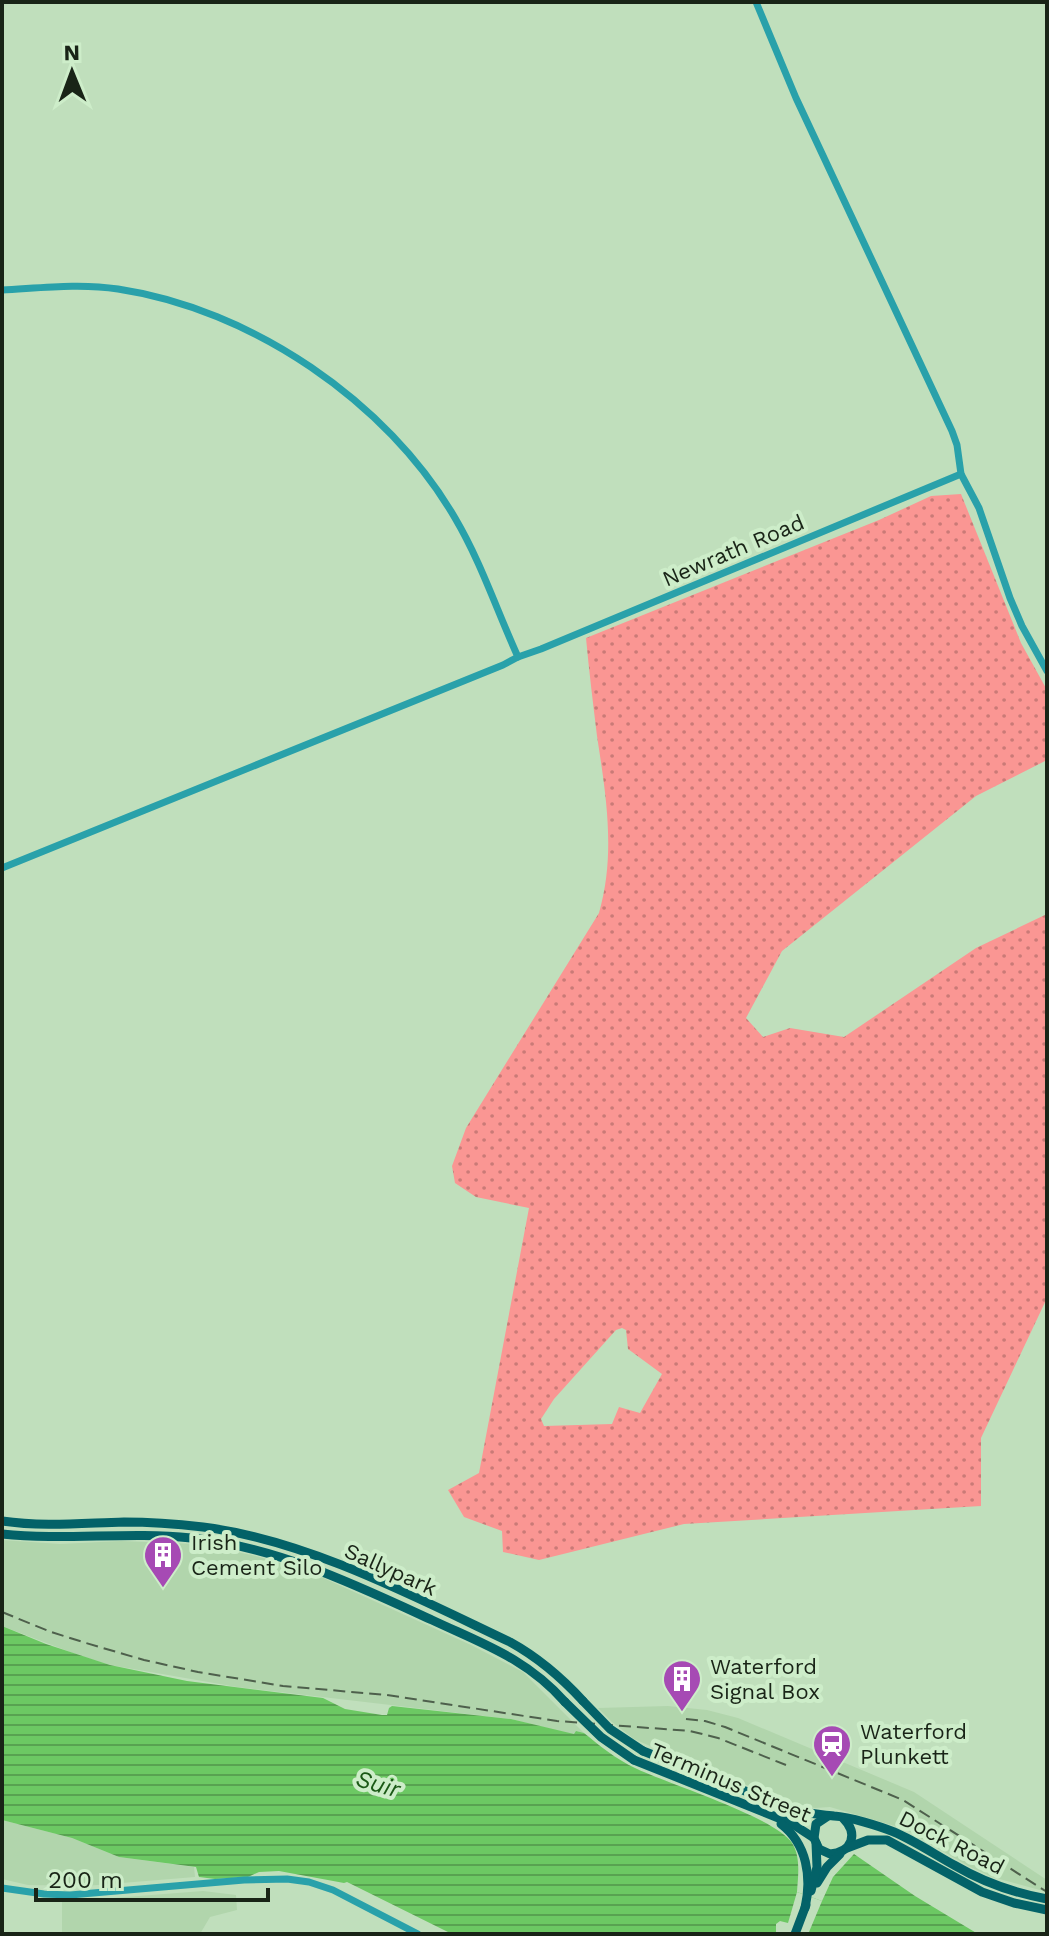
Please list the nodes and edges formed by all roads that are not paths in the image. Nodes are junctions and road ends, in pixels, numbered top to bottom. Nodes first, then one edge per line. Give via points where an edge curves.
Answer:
1 (756, 2) edge
2 (2, 290) edge
3 (961, 474) junction
4 (518, 657) junction
5 (1047, 671) edge
6 (2, 868) edge
7 (2, 1521) edge
8 (2, 1534) edge
9 (643, 1751) joint
10 (634, 1760) joint
11 (759, 1811) junction
12 (841, 1818) junction
13 (815, 1840) junction
14 (848, 1848) junction
15 (2, 1888) edge
16 (1047, 1899) edge
17 (805, 1908) junction
18 (1047, 1910) edge
19 (418, 1934) edge
20 (795, 1934) edge

1 - 3 street via 952,431
2 - 4 street via 116,288 166,299 255,333 299,358 344,392 418,463 478,560
3 - 4 street, Newrath Road
3 - 5 street via 979,508 1022,626
4 - 6 street, Newrath Road
7 - 9 main road, Sallypark, bridge via 207,1527 308,1553 528,1652
8 - 10 main road, Sallypark, bridge via 193,1538 301,1563 511,1657 540,1676 601,1737
9 - 12 main road, Terminus Street via 798,1811
10 - 11 main road, Terminus Street
11 - 13 main road, Terminus Street via 797,1826
11 - 17 main road via 788,1829 800,1844 807,1872
12 - 13 main road via 819,1821
12 - 14 main road via 852,1831
12 - 16 main road, Dock Road via 898,1833 982,1880
13 - 14 main road via 825,1853
13 - 17 main road via 818,1860
14 - 17 main road via 821,1876
14 - 18 main road, Dock Road via 872,1839 892,1842 973,1887
15 - 19 street via 70,1895 287,1879 333,1890
17 - 20 main road

